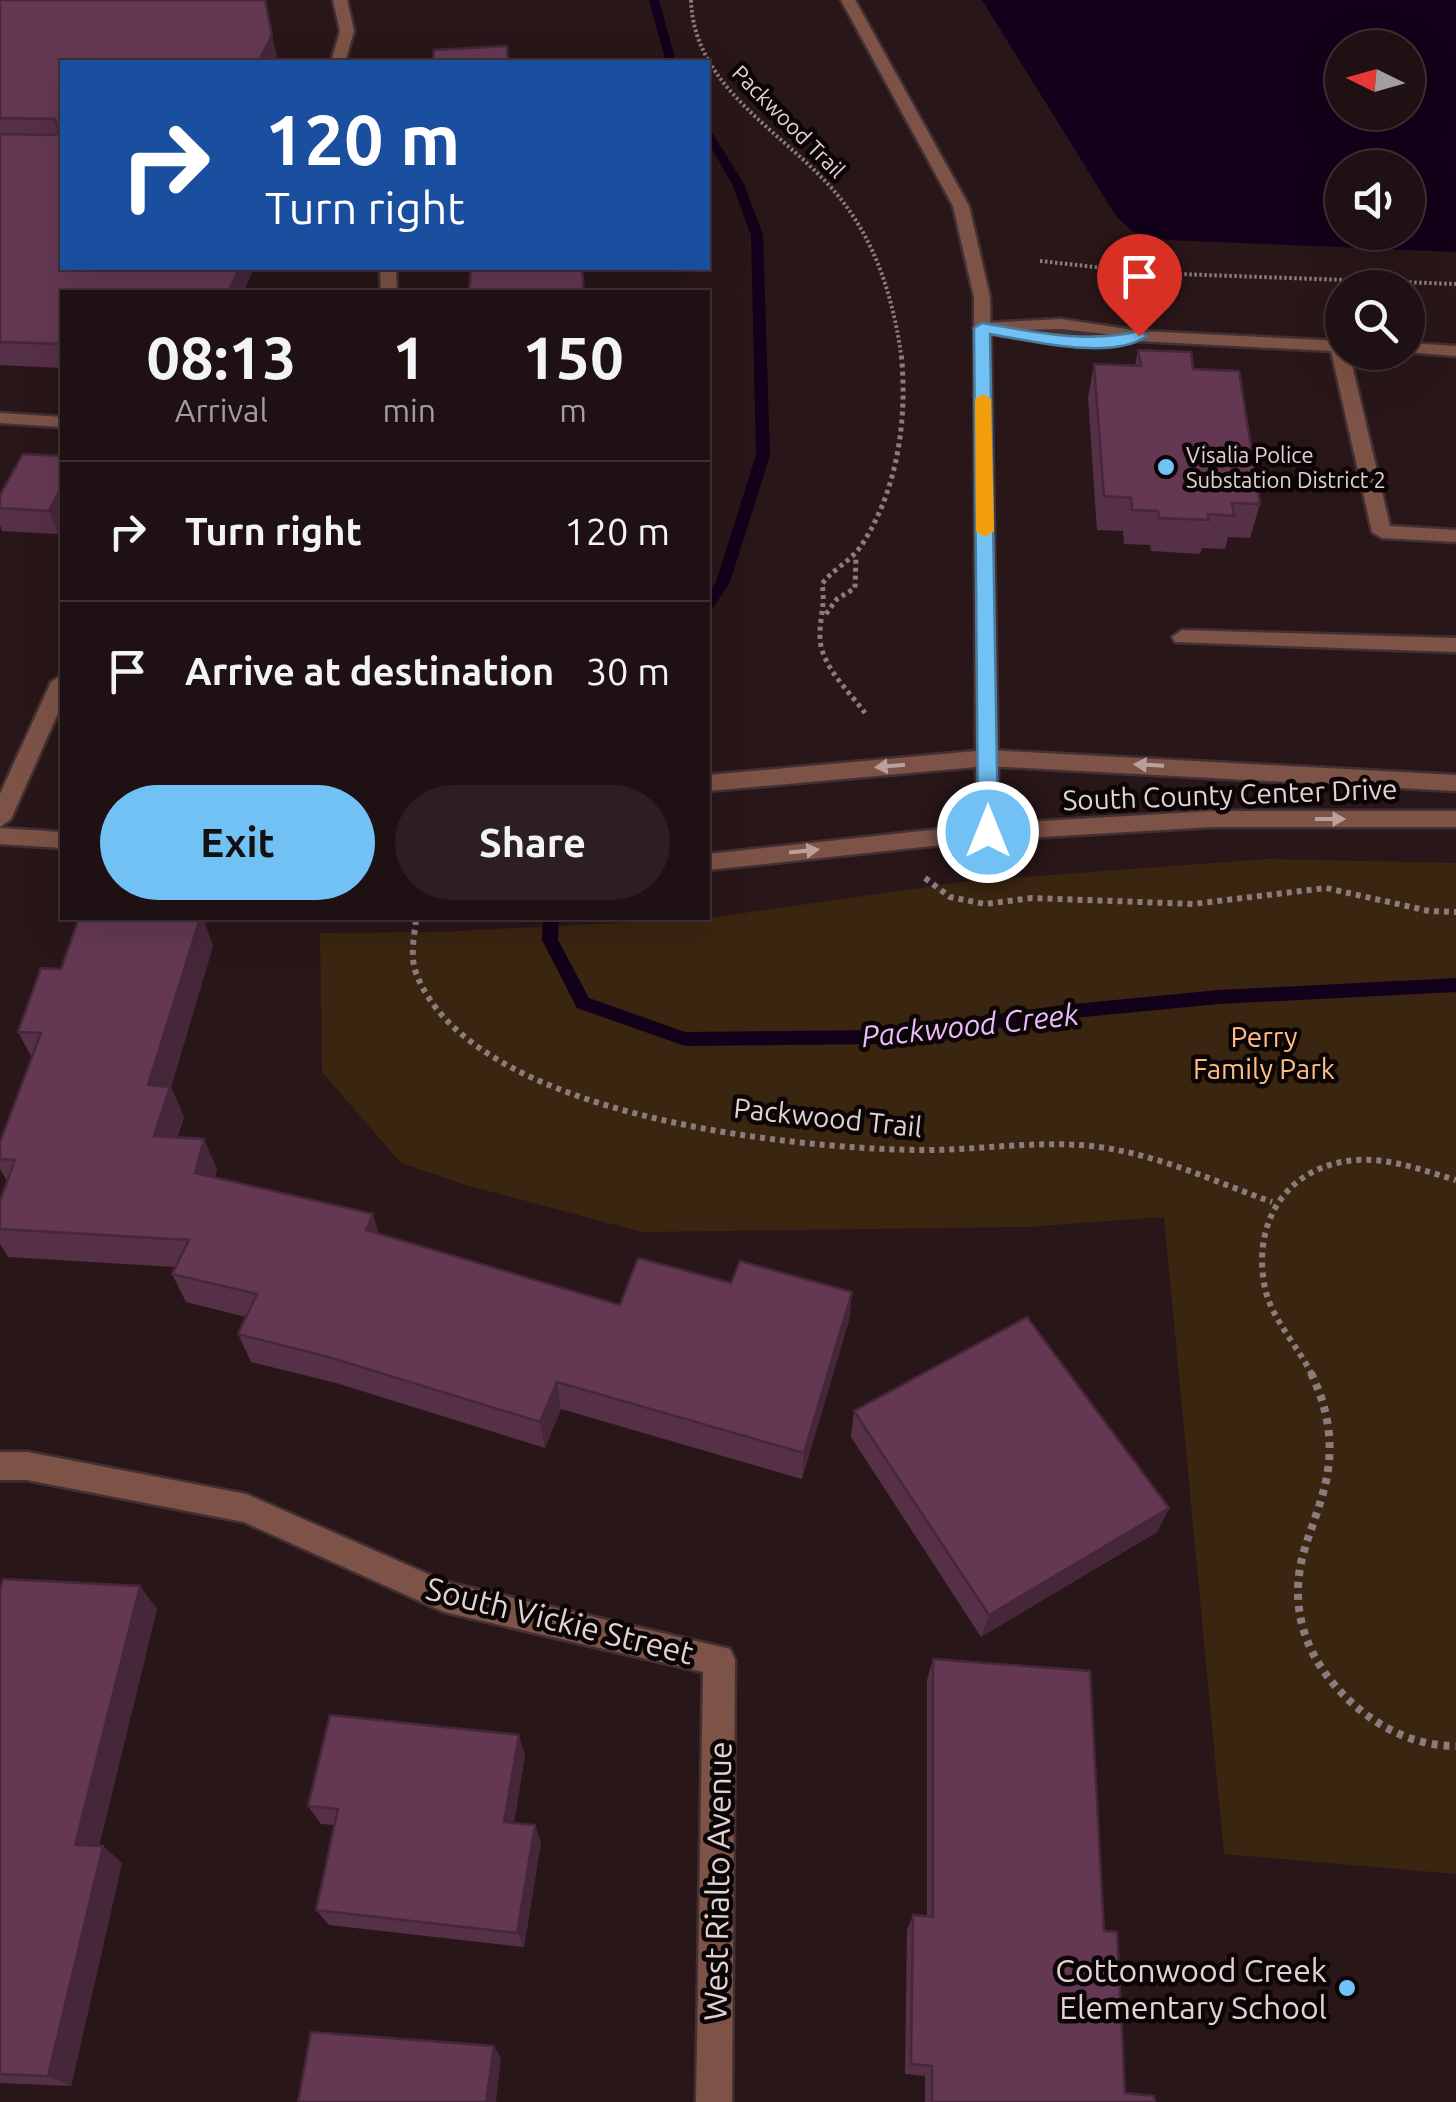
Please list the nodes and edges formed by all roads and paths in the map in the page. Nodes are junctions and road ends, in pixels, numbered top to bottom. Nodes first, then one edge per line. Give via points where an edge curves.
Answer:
1 (340, 0) edge
2 (691, 0) edge
3 (848, 0) edge
4 (339, 60) edge
5 (707, 60) edge
6 (710, 65) edge
7 (1040, 261) dead end
8 (1456, 284) edge
9 (982, 328) junction
10 (1325, 345) edge
11 (1425, 349) edge
12 (1456, 350) edge
13 (1346, 370) edge
14 (0, 418) edge
15 (60, 422) edge
16 (1456, 536) edge
17 (858, 550) junction
18 (823, 620) junction
19 (1182, 637) dead end
20 (1456, 645) edge
21 (60, 686) edge
22 (866, 713) dead end
23 (987, 758) junction
24 (710, 783) edge
25 (1456, 783) edge
26 (0, 819) edge
27 (1456, 819) edge
28 (988, 832) junction
29 (0, 836) edge
30 (60, 840) edge
31 (710, 862) edge
32 (920, 874) dead end
33 (1456, 912) edge
34 (416, 920) dead end
35 (1456, 1180) edge
36 (1272, 1202) junction
37 (0, 1466) edge
38 (719, 1660) joint
39 (1456, 1746) edge
40 (714, 2102) edge

1 - 4 street via 348,32
2 - 5 path, Packwood Trail via 694,39
3 - 9 street via 961,206 982,297
6 - 17 path, Packwood Trail via 722,84 839,195 888,292 900,349 899,442 874,524
7 - 8 path via 1150,273
9 - 10 street via 1082,324 1139,336
9 - 23 street
11 - 12 street
13 - 16 street via 1382,532
14 - 15 street
17 - 18 path, Packwood Trail via 855,588
17 - 18 path, Packwood Trail via 822,579
18 - 22 path, Packwood Trail via 826,657
19 - 20 street
21 - 26 street
23 -> 24 street, South County Center Drive
25 -> 23 street, South County Center Drive
23 - 28 street
28 -> 27 street, South County Center Drive via 1213,819
31 -> 28 street, South County Center Drive
29 - 30 street
32 - 33 path via 950,898 985,904 1032,898 1193,904 1326,888 1428,912
34 - 36 path, Packwood Trail via 414,967 451,1028 532,1079 590,1100 769,1139 854,1148 1046,1144 1132,1152
35 - 36 path via 1390,1162 1339,1162 1300,1178
36 - 39 path via 1258,1246 1265,1292 1318,1385 1331,1461 1324,1503 1299,1570 1302,1630 1342,1696 1371,1720 1402,1735
37 - 38 street, South Vickie Street via 246,1508 444,1597
38 - 40 street, West Rialto Avenue

